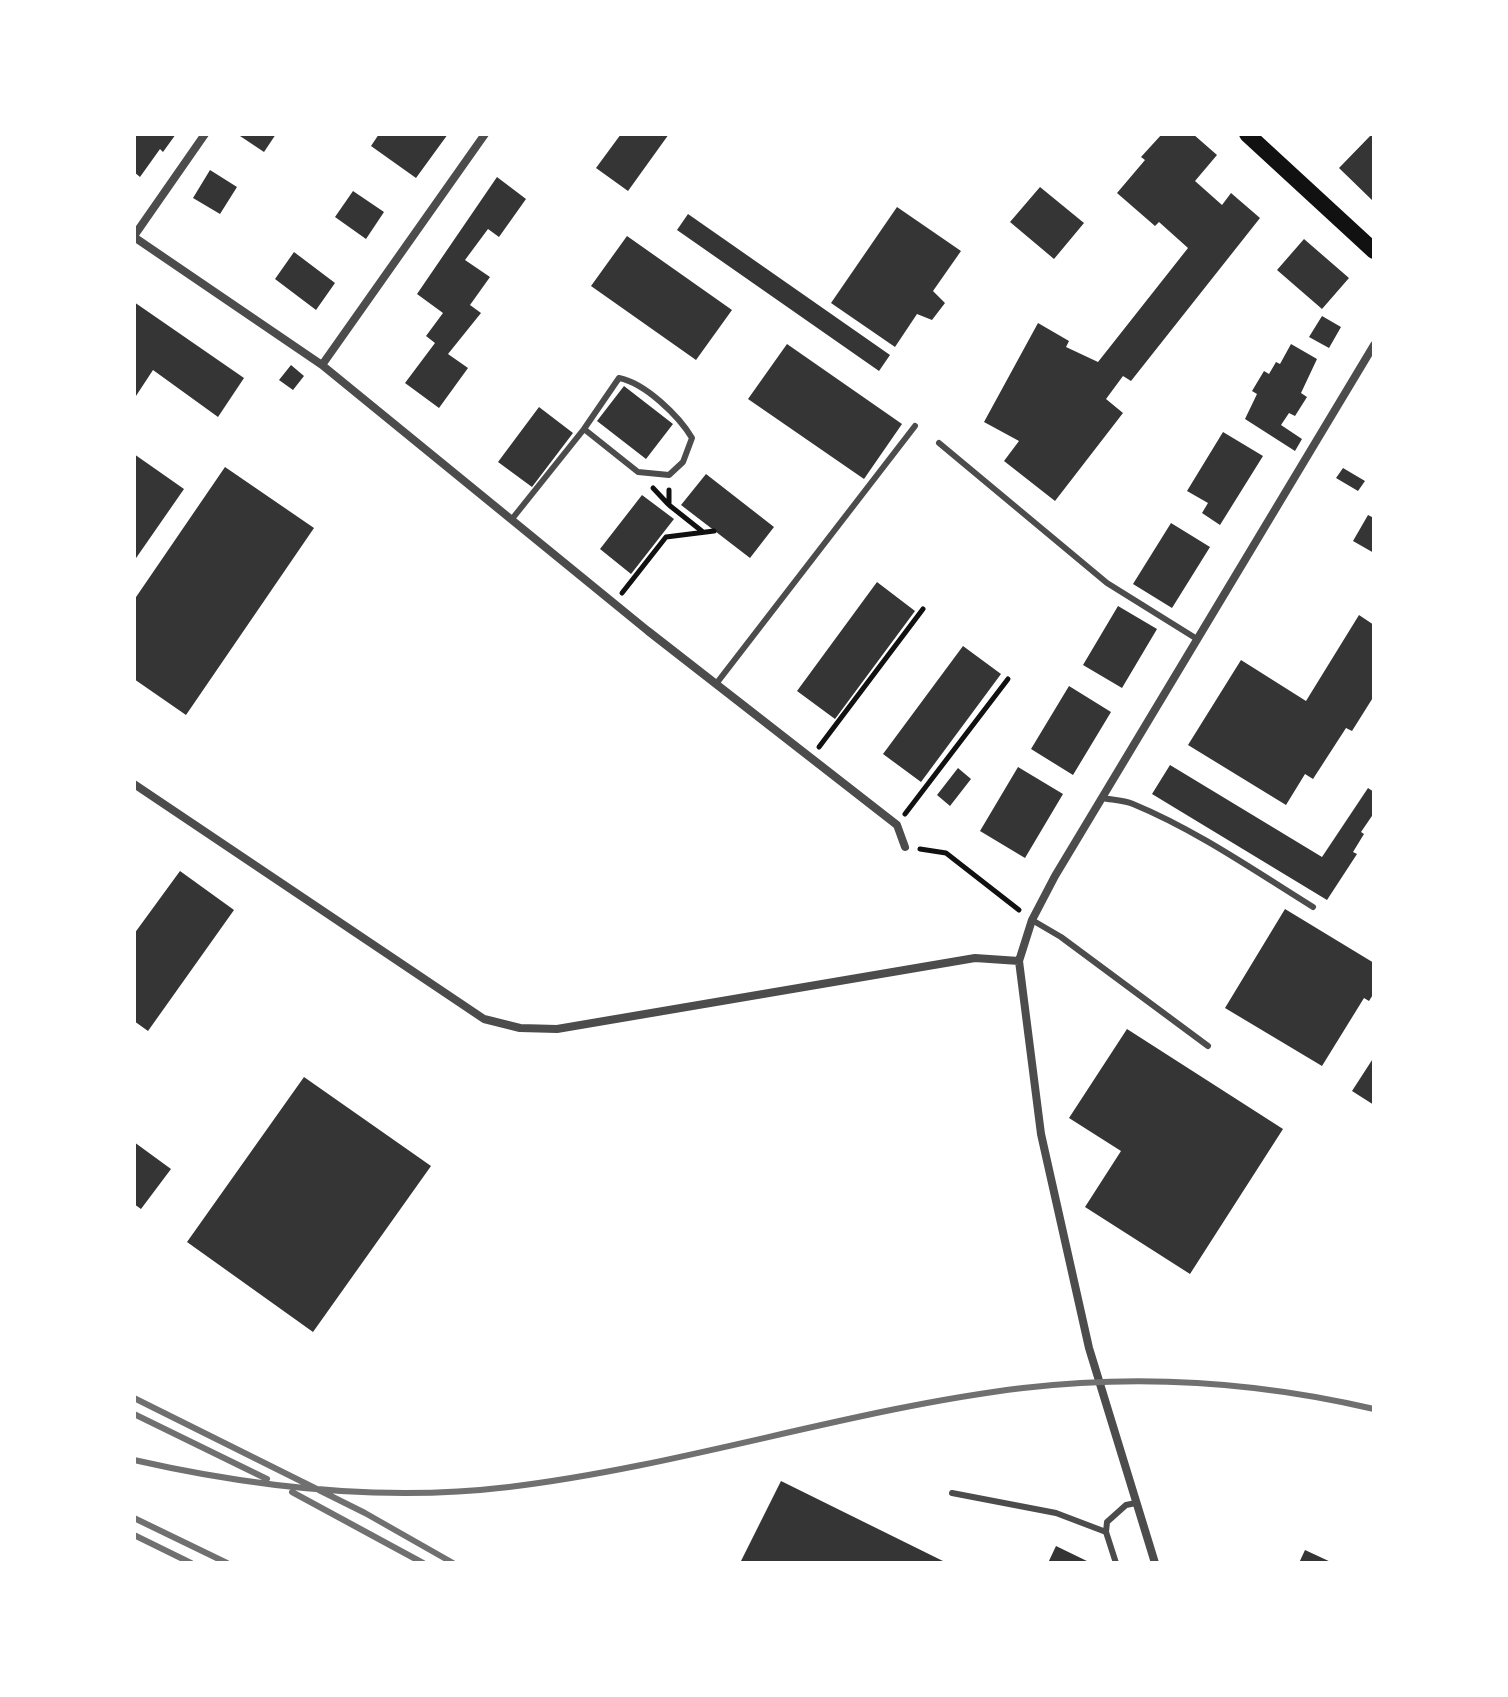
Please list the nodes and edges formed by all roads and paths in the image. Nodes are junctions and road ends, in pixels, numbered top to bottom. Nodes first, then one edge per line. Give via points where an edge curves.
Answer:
1 (205, 134) edge
2 (485, 134) edge
3 (1247, 134) edge
4 (134, 236) edge
5 (1374, 251) edge
6 (1374, 345) edge
7 (322, 365) junction
8 (915, 426) dead end
9 (584, 429) junction
10 (939, 443) dead end
11 (669, 475) junction
12 (512, 519) junction
13 (714, 531) dead end
14 (703, 532) junction
15 (614, 604) junction
16 (923, 609) dead end
17 (1197, 639) junction
18 (1008, 679) dead end
19 (716, 684) junction
20 (812, 758) junction
21 (134, 784) edge
22 (1102, 798) junction
23 (897, 825) junction
24 (905, 847) joint
25 (1313, 907) dead end
26 (1032, 920) junction
27 (1019, 961) junction
28 (1208, 1046) dead end
29 (952, 1493) dead end
30 (1136, 1503) junction
31 (1106, 1532) junction
32 (1116, 1563) edge
33 (1155, 1563) edge

1 - 4 street
2 - 7 street
3 - 5 main road
4 - 7 street
6 - 17 street
7 - 12 street
8 - 19 lane
9 - 11 lane via 638,472
9 - 11 lane via 619,378 631,380 681,419 692,438 683,462
9 - 12 lane
10 - 17 lane via 1107,583
11 - 14 path via 669,505
12 - 15 street
13 - 14 path
14 - 15 path via 666,537
15 - 19 street
16 - 20 path
17 - 22 street
18 - 23 path
19 - 20 street
20 - 23 street
21 - 27 street via 484,1019 520,1028 557,1029 975,958
22 - 25 lane via 1130,803 1179,828
22 - 26 street
23 - 24 street
24 - 26 path via 946,853
26 - 27 street
26 - 28 lane
27 - 30 street via 1041,1134 1089,1348
29 - 31 lane via 1056,1513
30 - 31 lane via 1107,1522
30 - 33 street
31 - 32 lane

